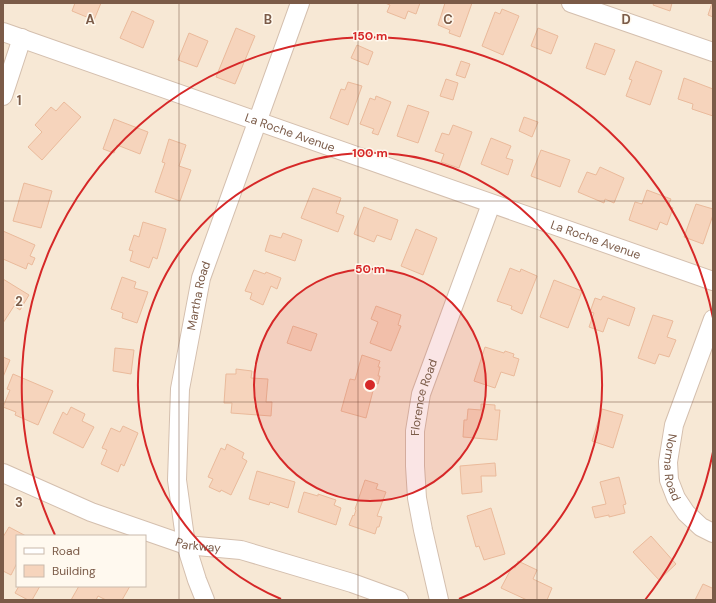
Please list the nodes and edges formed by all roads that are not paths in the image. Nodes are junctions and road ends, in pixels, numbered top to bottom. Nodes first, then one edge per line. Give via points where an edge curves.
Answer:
1 (300, 3) edge
2 (571, 3) edge
3 (3, 32) edge
4 (22, 38) junction
5 (713, 52) edge
6 (3, 96) edge
7 (257, 121) junction
8 (491, 204) junction
9 (713, 282) edge
10 (713, 319) edge
11 (3, 472) edge
12 (713, 533) edge
13 (186, 544) junction
14 (205, 600) edge
15 (400, 600) edge
16 (439, 600) edge

1 - 7 street, Martha Road
2 - 5 street
3 - 4 street, La Roche Avenue
4 - 6 street
4 - 7 street, La Roche Avenue
7 - 8 street, La Roche Avenue
7 - 13 street, Martha Road via 202,278 180,390 177,480
8 - 9 street, La Roche Avenue
8 - 16 street, Florence Road via 421,394 414,431 418,498
10 - 12 street, Norma Road via 674,425 668,462 669,480 676,498 686,513
11 - 13 street, Parkway via 91,512
13 - 14 street, Martha Road
13 - 15 street, Parkway via 241,550

